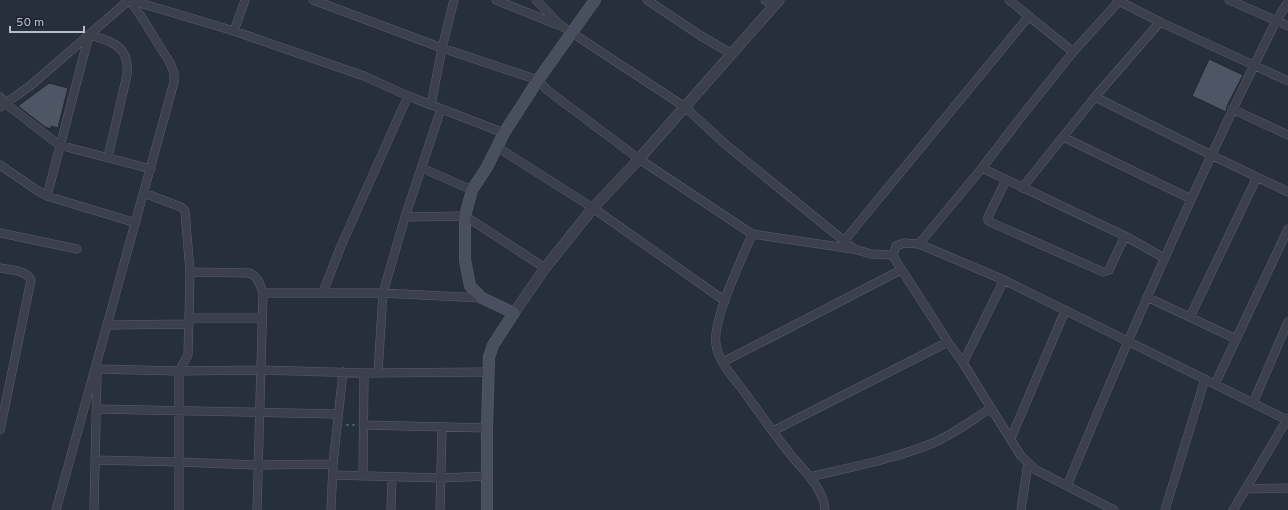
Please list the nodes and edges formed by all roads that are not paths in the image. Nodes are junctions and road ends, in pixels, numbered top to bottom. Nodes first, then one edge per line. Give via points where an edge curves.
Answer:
1 (130, 0) edge
2 (245, 0) edge
3 (314, 0) edge
4 (454, 0) edge
5 (496, 0) edge
6 (595, 0) edge
7 (647, 0) edge
8 (765, 0) edge
9 (1009, 0) edge
10 (1229, 0) edge
11 (540, 1) edge
12 (1118, 1) edge
13 (1288, 2) edge
14 (777, 3) edge
15 (1029, 16) junction
16 (1276, 21) junction
17 (1160, 22) junction
18 (560, 26) junction
19 (1288, 26) edge
20 (234, 31) junction
21 (572, 33) junction
22 (89, 35) junction
23 (442, 48) junction
24 (1073, 52) junction
25 (732, 54) junction
26 (1253, 66) junction
27 (538, 80) junction
28 (1288, 81) edge
29 (408, 96) junction
30 (1095, 97) junction
31 (2, 102) edge
32 (431, 105) junction
33 (685, 107) junction
34 (441, 109) junction
35 (1232, 109) junction
36 (504, 133) junction
37 (1288, 135) edge
38 (1063, 137) junction
39 (59, 145) junction
40 (497, 147) junction
41 (1211, 155) junction
42 (108, 157) junction
43 (639, 159) junction
44 (0, 165) edge
45 (422, 168) junction
46 (982, 168) junction
47 (151, 169) junction
48 (1257, 177) junction
49 (1006, 180) junction
50 (1022, 188) junction
51 (472, 190) junction
52 (1288, 192) edge
53 (144, 193) junction
54 (47, 196) junction
55 (1191, 198) junction
56 (593, 208) junction
57 (465, 216) junction
58 (405, 217) junction
59 (136, 223) junction
60 (1288, 229) edge
61 (0, 233) edge
62 (752, 234) junction
63 (1125, 236) junction
64 (844, 241) junction
65 (919, 244) junction
66 (78, 249) dead end
67 (854, 249) junction
68 (893, 255) junction
69 (1164, 258) junction
70 (0, 268) edge
71 (545, 268) junction
72 (901, 270) junction
73 (190, 272) junction
74 (1004, 280) junction
75 (323, 292) junction
76 (263, 293) junction
77 (383, 293) junction
78 (1147, 297) junction
79 (482, 298) junction
80 (725, 301) junction
81 (1065, 310) junction
82 (514, 313) junction
83 (1190, 317) junction
84 (262, 318) junction
85 (189, 321) junction
86 (1288, 322) edge
87 (108, 325) junction
88 (1236, 339) junction
89 (1127, 340) junction
90 (948, 342) junction
91 (723, 362) junction
92 (963, 363) junction
93 (97, 366) junction
94 (261, 370) junction
95 (179, 371) junction
96 (343, 372) junction
97 (489, 372) junction
98 (364, 373) junction
99 (378, 373) junction
100 (1205, 379) junction
101 (1215, 384) junction
102 (1253, 403) junction
103 (991, 408) junction
104 (96, 409) junction
105 (180, 410) junction
106 (260, 413) junction
107 (338, 414) junction
108 (1287, 419) edge
109 (363, 425) junction
110 (442, 427) junction
111 (487, 428) junction
112 (0, 430) edge
113 (772, 431) junction
114 (1011, 438) junction
115 (95, 460) junction
116 (179, 462) junction
117 (1028, 463) junction
118 (333, 464) junction
119 (259, 465) junction
120 (333, 475) junction
121 (363, 475) junction
122 (488, 476) junction
123 (392, 477) junction
124 (810, 477) junction
125 (441, 478) junction
126 (1067, 486) junction
127 (1288, 488) edge
128 (1245, 489) junction
129 (56, 510) edge
130 (94, 510) edge
131 (179, 510) edge
132 (257, 510) edge
133 (331, 510) edge
134 (391, 510) edge
135 (440, 510) edge
136 (487, 510) edge
137 (825, 510) edge
138 (1021, 510) edge
139 (1114, 510) edge
140 (1166, 510) edge
141 (1233, 510) edge

1 - 20 street
1 - 22 street
1 - 47 street via 174,73 172,91
2 - 20 street
3 - 23 street
4 - 23 street
5 - 18 street
6 - 21 main road
7 - 25 street
8 - 14 street
9 - 15 street
10 - 16 street
11 - 18 street
12 - 17 street
12 - 24 street
13 - 16 street
14 - 25 street
15 - 24 street
15 - 64 street
16 - 19 street
16 - 26 street
17 - 26 street
17 - 30 street
18 - 21 street
20 - 29 street via 364,76
21 - 27 main road
21 - 33 street
22 - 31 street via 30,86
22 - 39 street
22 - 42 street via 113,42 119,47 127,62 127,75
23 - 27 street
23 - 32 street
24 - 46 street
25 - 33 street
26 - 28 street
26 - 35 street
27 - 36 main road
27 - 43 street via 547,90
29 - 32 street
29 - 75 street
30 - 38 street
30 - 41 street
31 - 39 street
32 - 34 street
33 - 43 street
33 - 64 street via 731,149
34 - 36 street
34 - 45 street
35 - 37 street
35 - 41 street
36 - 40 main road
38 - 50 street
38 - 55 street
39 - 42 street
39 - 54 street
40 - 51 main road
40 - 56 street
41 - 48 street
41 - 55 street
42 - 47 street
43 - 56 street
43 - 62 street
44 - 54 street
45 - 51 street
45 - 58 street
46 - 49 street
46 - 65 street
47 - 53 street
48 - 52 street
48 - 83 street
49 - 50 street
49 - 63 street via 988,218 990,222 1103,272 1109,270
50 - 63 street
51 - 57 main road
53 - 59 street
53 - 73 street via 185,211
54 - 59 street
55 - 69 street
56 - 71 street
56 - 80 street
57 - 58 street
57 - 71 street
57 - 79 main road via 464,242 468,277 470,286
58 - 77 street
59 - 87 street
60 - 88 street
61 - 66 street
62 - 67 street
62 - 80 street
63 - 69 street
64 - 67 street
65 - 68 street via 899,245 894,249
65 - 74 street
67 - 68 street via 871,254
68 - 72 street
69 - 78 street
70 - 112 street via 25,273 31,280
71 - 82 street
72 - 90 street
72 - 91 street
73 - 76 street via 249,273 257,277
73 - 85 street
74 - 81 street
74 - 92 street
75 - 76 street
75 - 77 street
76 - 84 street
77 - 79 street
77 - 99 street
78 - 83 street
78 - 89 street
79 - 82 main road
80 - 91 street via 717,326 716,343
81 - 89 street
81 - 114 street
82 - 97 main road via 493,345 489,357
83 - 88 street
84 - 85 street
84 - 94 street
85 - 87 street
85 - 95 street via 188,355
86 - 102 street
87 - 93 street
88 - 101 street
89 - 100 street
89 - 126 street
90 - 92 street
90 - 113 street
91 - 113 street
92 - 103 street
93 - 95 street
93 - 104 street
93 - 129 street
94 - 95 street
94 - 96 street
94 - 106 street
95 - 105 street
96 - 98 street
96 - 107 street
97 - 99 street
97 - 111 main road
98 - 99 street
98 - 109 street
100 - 101 street
100 - 140 street
101 - 102 street
102 - 108 street
103 - 114 street
103 - 124 street via 933,443
104 - 105 street
104 - 115 street
105 - 106 street
105 - 116 street
106 - 107 street
106 - 119 street
107 - 118 street
108 - 128 street
109 - 110 street
109 - 121 street
110 - 111 street
110 - 125 street
111 - 122 main road
113 - 124 street
114 - 117 street
115 - 116 street
115 - 130 street
116 - 119 street
116 - 131 street
117 - 126 street
117 - 138 street
118 - 119 street
118 - 120 street
119 - 132 street
120 - 121 street
120 - 133 street
121 - 123 street
122 - 125 street
122 - 136 main road
123 - 125 street
123 - 134 street
124 - 137 street via 823,498
125 - 135 street
126 - 139 street
127 - 128 street
128 - 141 street

